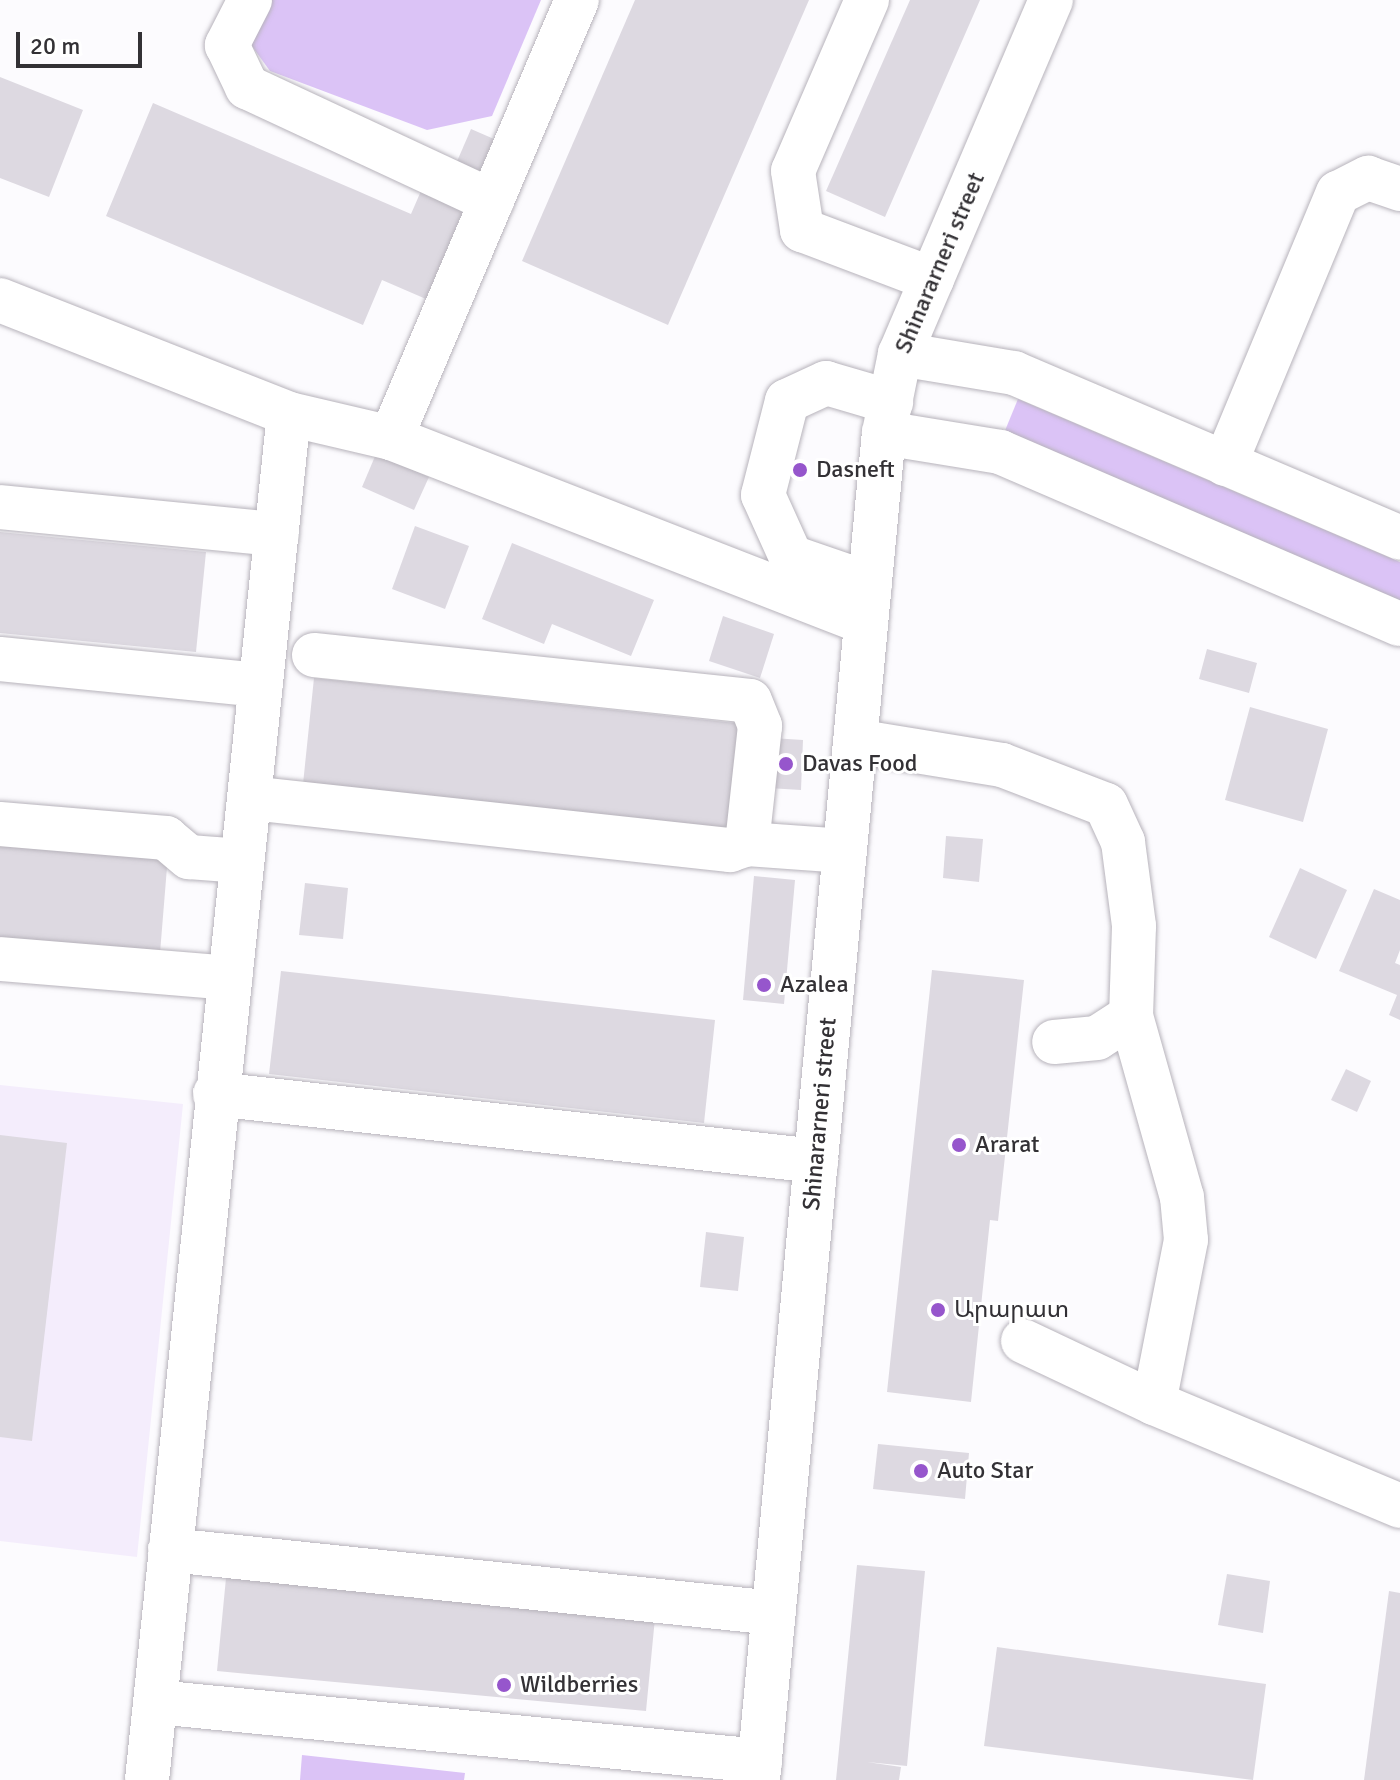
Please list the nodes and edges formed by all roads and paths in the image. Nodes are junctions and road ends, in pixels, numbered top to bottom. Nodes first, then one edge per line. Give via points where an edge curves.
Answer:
1 (250, 0) edge
2 (577, 0) edge
3 (867, 0) edge
4 (1051, 0) edge
5 (1400, 189) edge
6 (492, 201) junction
7 (932, 279) junction
8 (0, 300) edge
9 (900, 354) junction
10 (289, 414) junction
11 (888, 417) junction
12 (391, 438) junction
13 (1225, 464) junction
14 (0, 507) edge
15 (277, 534) junction
16 (1400, 538) edge
17 (868, 604) junction
18 (1400, 624) edge
19 (314, 655) dead end
20 (0, 659) edge
21 (261, 685) junction
22 (855, 741) junction
23 (250, 798) junction
24 (0, 824) edge
25 (747, 844) junction
26 (845, 851) junction
27 (242, 861) junction
28 (0, 959) edge
29 (230, 978) junction
30 (1131, 1016) junction
31 (1054, 1042) dead end
32 (215, 1094) junction
33 (816, 1161) junction
34 (1023, 1341) dead end
35 (1154, 1403) junction
36 (1400, 1506) edge
37 (170, 1550) junction
38 (774, 1613) junction
39 (156, 1702) junction
40 (651, 1764) edge
41 (759, 1771) edge
42 (147, 1780) edge

1 - 6 street via 227,45 247,87
2 - 6 street
3 - 7 street via 793,171 802,230
4 - 7 street, Shinararneri street
5 - 13 street via 1368,178 1338,193
6 - 12 street
7 - 9 street, Shinararneri street
8 - 10 street
9 - 11 street, Shinararneri street
9 - 13 street via 1014,373
10 - 12 street
10 - 15 street
11 - 17 street, Shinararneri street
11 - 17 street via 826,383 787,401 763,495 791,557
11 - 18 street via 1000,452
12 - 17 street
13 - 16 street
14 - 15 street
15 - 21 street
17 - 22 street, Shinararneri street
19 - 25 street via 750,701 760,726
20 - 21 street
21 - 23 street
22 - 26 street, Shinararneri street
22 - 30 street via 1002,765 1106,805 1123,842 1134,926
23 - 25 street via 730,850
23 - 27 street
24 - 27 street via 166,838 189,857
25 - 26 street
26 - 33 street, Shinararneri street
27 - 29 street
28 - 29 street
29 - 32 street
30 - 31 street via 1097,1038
30 - 35 street via 1182,1197 1186,1240
32 - 33 street
32 - 37 street
33 - 38 street, Shinararneri street
34 - 35 street
35 - 36 street
37 - 38 street
37 - 39 street
38 - 41 street, Shinararneri street
39 - 40 street
39 - 42 street
40 - 41 street

